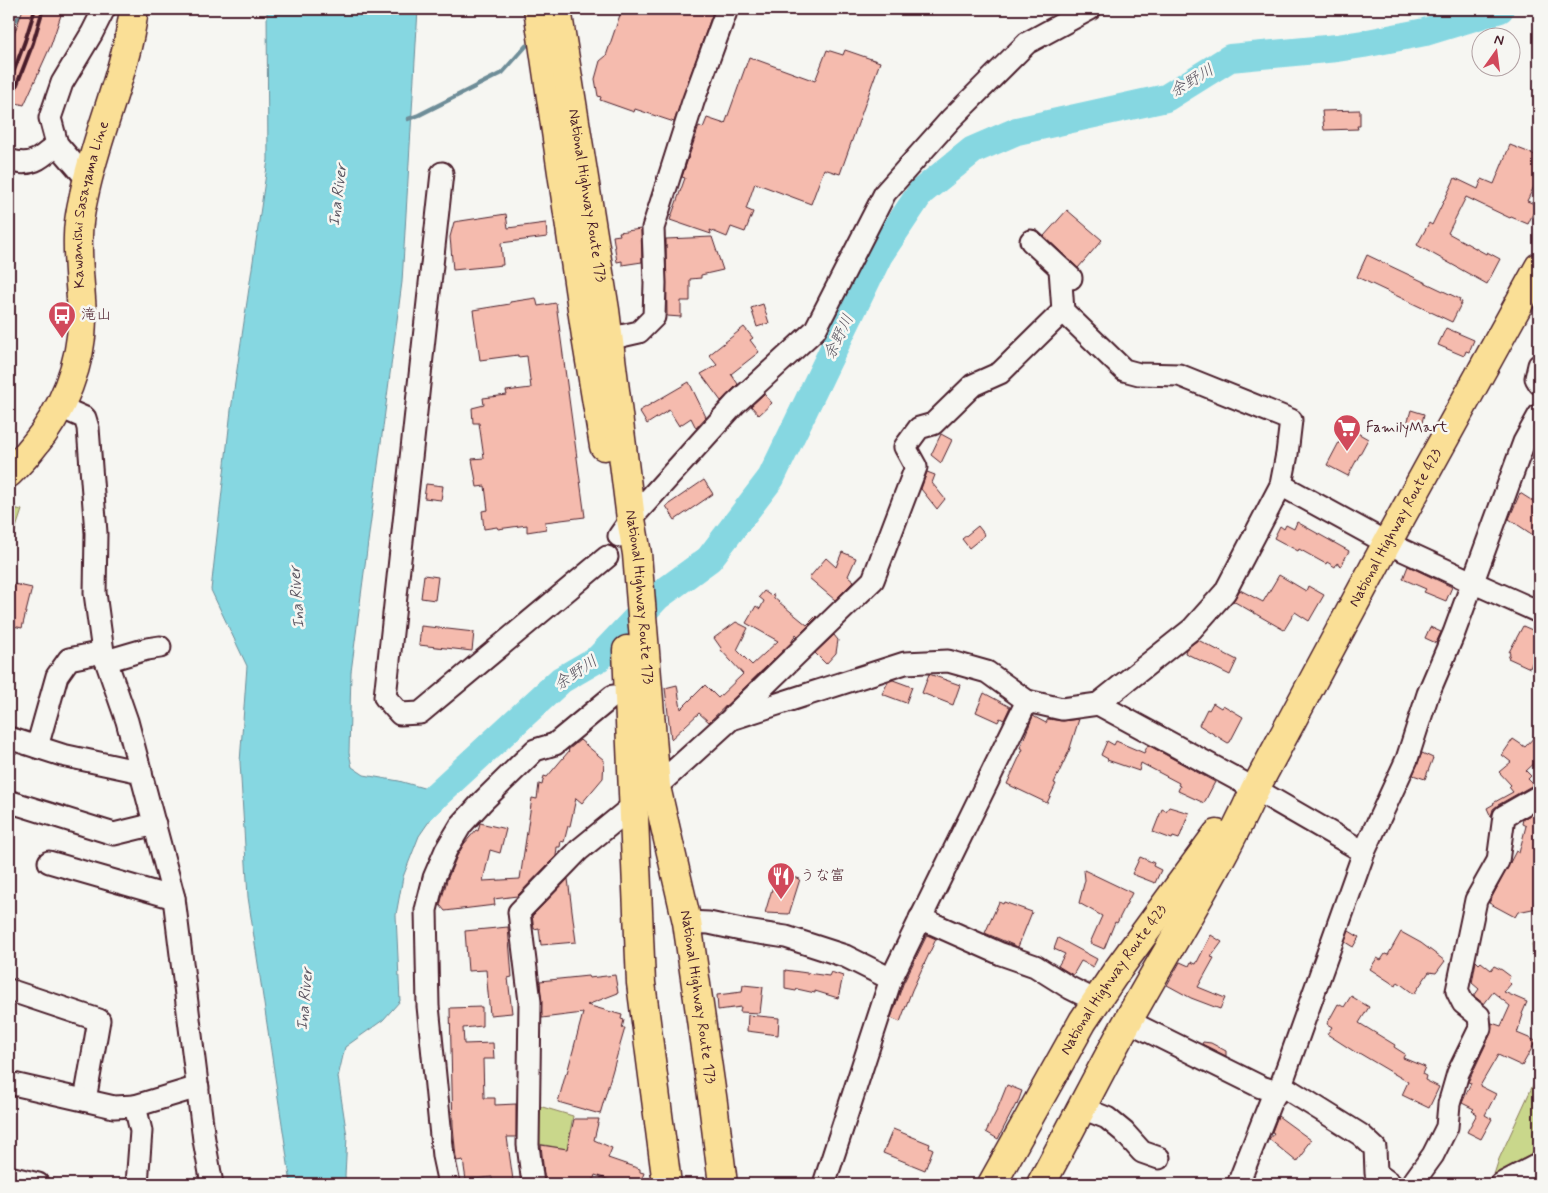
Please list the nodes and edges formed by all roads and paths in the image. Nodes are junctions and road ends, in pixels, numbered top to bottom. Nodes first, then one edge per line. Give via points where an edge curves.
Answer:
1 (104, 9) edge
2 (134, 9) edge
3 (538, 9) edge
4 (557, 9) edge
5 (727, 9) edge
6 (1090, 9) edge
7 (57, 144) junction
8 (9, 160) edge
9 (442, 173) dead end
10 (87, 179) junction
11 (1031, 241) dead end
12 (1539, 266) edge
13 (1063, 311) junction
14 (598, 341) junction
15 (1539, 365) edge
16 (1539, 383) edge
17 (60, 407) junction
18 (1539, 415) edge
19 (9, 473) edge
20 (1281, 485) junction
21 (1387, 542) junction
22 (623, 546) junction
23 (1472, 582) junction
24 (1539, 612) edge
25 (160, 647) dead end
26 (104, 656) junction
27 (636, 664) junction
28 (613, 696) dead end
29 (1026, 701) junction
30 (1098, 704) junction
31 (731, 719) junction
32 (9, 738) edge
33 (37, 747) junction
34 (141, 772) junction
35 (1255, 789) junction
36 (1539, 796) edge
37 (658, 797) junction
38 (12, 802) dead end
39 (633, 818) junction
40 (155, 824) junction
41 (1364, 852) junction
42 (49, 862) dead end
43 (1211, 876) junction
44 (174, 898) junction
45 (1164, 907) junction
46 (920, 918) junction
47 (687, 922) junction
48 (891, 979) junction
49 (9, 990) edge
50 (1096, 1001) junction
51 (1128, 1021) junction
52 (9, 1083) edge
53 (198, 1087) junction
54 (1279, 1089) junction
55 (85, 1100) junction
56 (135, 1106) junction
57 (1082, 1108) junction
58 (689, 1128) junction
59 (1160, 1158) dead end
60 (1539, 1164) edge
61 (1025, 1171) edge
62 (9, 1177) edge
63 (38, 1184) edge
64 (137, 1184) edge
65 (212, 1184) edge
66 (448, 1184) edge
67 (533, 1184) edge
68 (667, 1184) edge
69 (685, 1184) edge
70 (706, 1184) edge
71 (723, 1184) edge
72 (824, 1184) edge
73 (992, 1184) edge
74 (1011, 1184) edge
75 (1040, 1184) edge
76 (1238, 1184) edge
77 (1391, 1184) edge
78 (1412, 1184) edge
79 (1501, 1184) edge

1 - 7 street via 62,83 50,118
2 - 10 main road, Kawanishi Sasayama Line via 126,55
3 - 14 main road, National Highway Route 173
4 - 14 main road, National Highway Route 173
5 - 14 street via 653,228 654,317 639,332
6 - 22 street via 1028,43 951,119 885,193 815,330 735,404
7 - 8 street via 41,158 30,162 19,164
7 - 10 street
9 - 22 street via 385,697 400,714 420,713
10 - 17 main road, Kawanishi Sasayama Line via 78,236 80,344
11 - 13 street via 1066,274
12 - 21 main road, National Highway Route 423
13 - 20 street via 1124,370 1139,374 1179,375 1291,420
13 - 31 street via 1000,373 973,385 933,424 919,428 905,447 916,467 873,580
14 - 22 main road, National Highway Route 173
15 - 16 street via 1536,378
17 - 19 main road, Kawanishi Sasayama Line via 33,447
17 - 26 street via 85,418 88,428 96,533 95,593
18 - 23 street via 1524,442
20 - 21 street
20 - 30 street via 1225,592 1192,629
21 - 23 street
21 - 35 main road, National Highway Route 423
22 - 27 main road, National Highway Route 173
23 - 24 street
23 - 41 street via 1428,694 1407,759
25 - 26 street
26 - 33 street via 69,659 57,676
26 - 34 street
27 - 37 main road, National Highway Route 173
27 - 39 main road, National Highway Route 173
28 - 66 street via 555,744 535,750 483,801 461,825 434,878 426,910 428,1006
29 - 30 street via 1062,709
29 - 31 street via 987,672 948,661 905,664
29 - 46 street
30 - 35 street
31 - 37 street
32 - 33 street
33 - 34 street
34 - 40 street
35 - 41 street
35 - 43 main road, National Highway Route 423
35 - 45 main road, National Highway Route 423 via 1240,803
36 - 78 street via 1504,816 1498,861 1476,900 1457,991 1463,1003 1479,1016 1480,1028 1458,1073 1449,1104 1447,1127 1433,1155
37 - 39 street
37 - 47 main road, National Highway Route 173
37 - 58 main road
38 - 40 street via 114,834
39 - 58 main road via 659,980
39 - 67 street via 580,850 519,912 530,1002 528,1145
39 - 68 main road, National Highway Route 173 via 641,983
40 - 44 street
41 - 54 street
42 - 44 street
43 - 51 main road, National Highway Route 423
43 - 61 main road via 1143,973
44 - 53 street
45 - 50 main road, National Highway Route 423
45 - 61 main road via 1156,931 1097,1028
46 - 48 street
46 - 50 street via 1035,966
47 - 48 street via 786,937 845,956
47 - 71 main road, National Highway Route 173
48 - 72 street
49 - 55 street via 99,1020
50 - 73 main road, National Highway Route 423
51 - 54 street via 1261,1087
51 - 57 main road, National Highway Route 423
52 - 55 street
53 - 56 street
53 - 65 street
54 - 76 street via 1270,1103
54 - 77 street via 1361,1135 1375,1148 1376,1173
55 - 56 street via 114,1107
56 - 64 street via 141,1131
57 - 59 street via 1106,1118 1142,1152
57 - 75 main road, National Highway Route 423
58 - 69 main road
58 - 70 main road
60 - 79 street
61 - 74 main road
62 - 63 street

